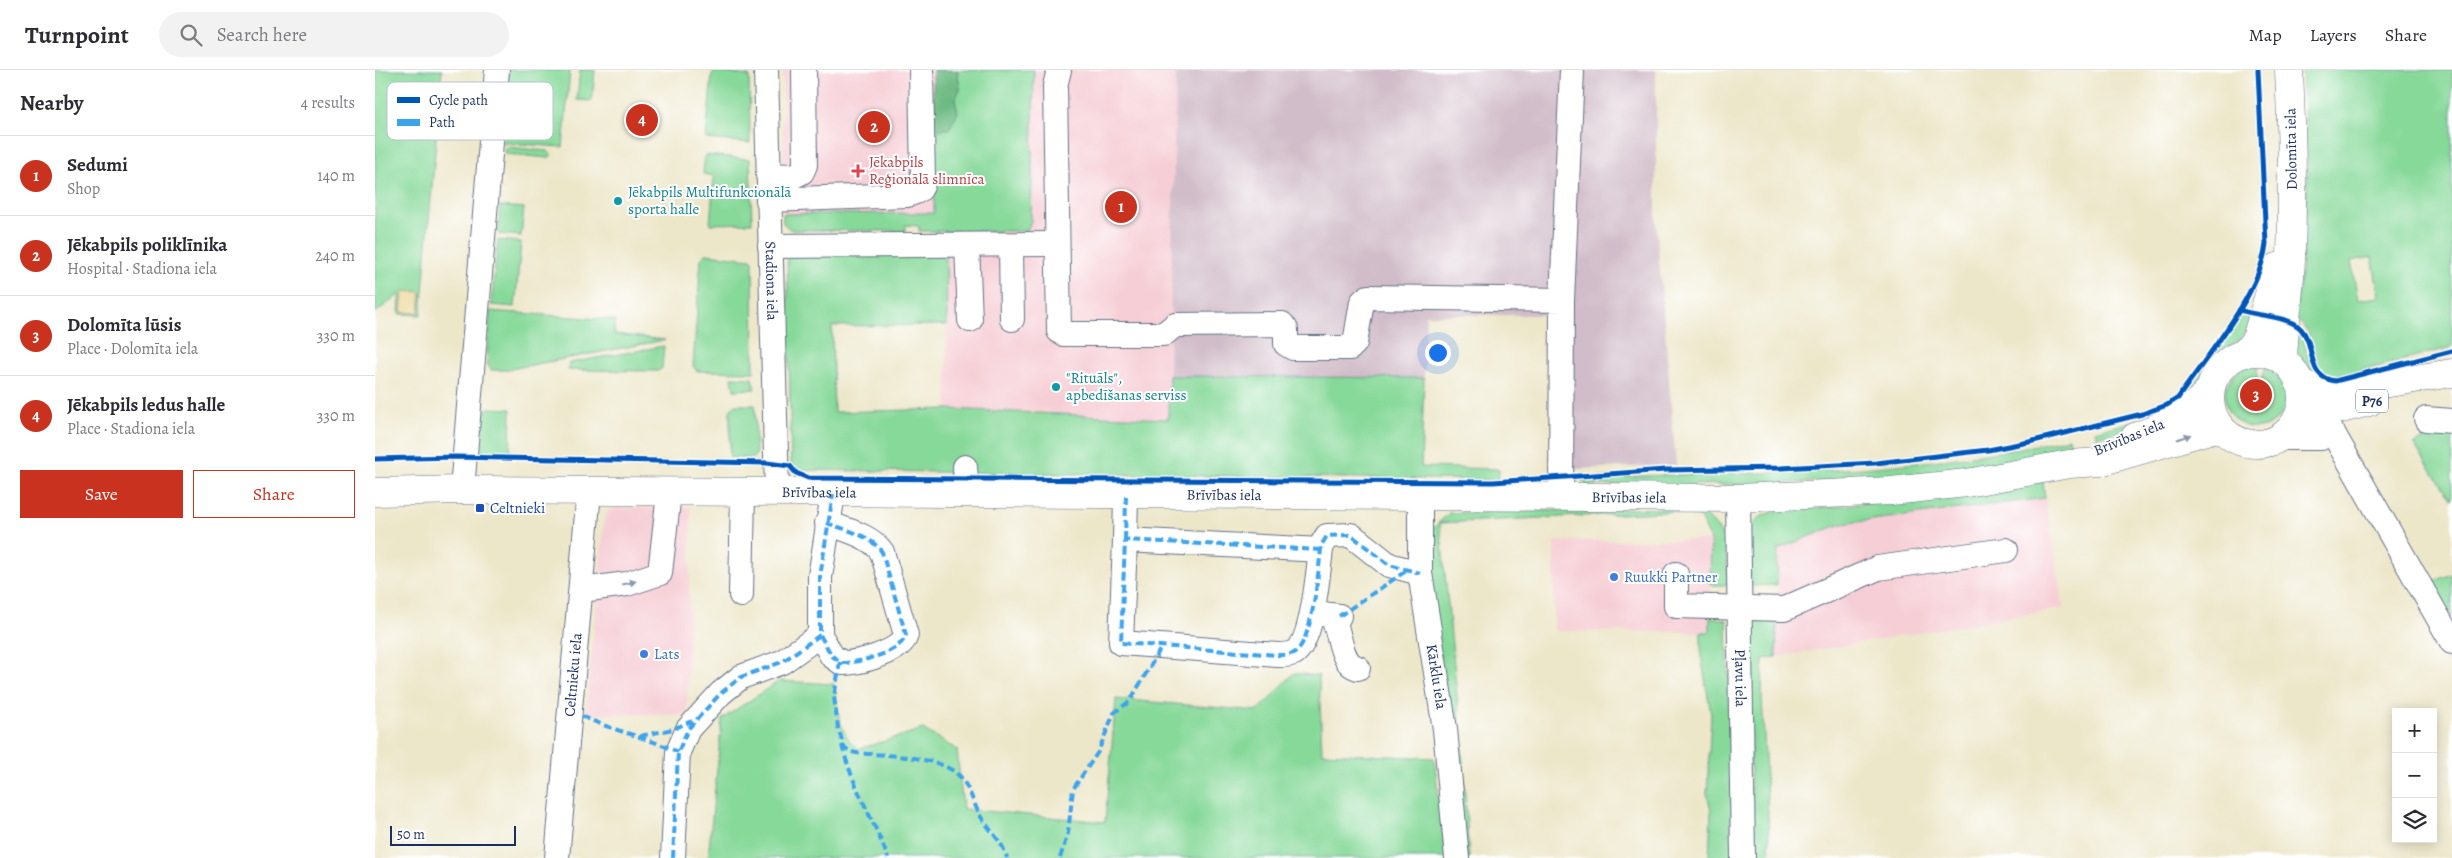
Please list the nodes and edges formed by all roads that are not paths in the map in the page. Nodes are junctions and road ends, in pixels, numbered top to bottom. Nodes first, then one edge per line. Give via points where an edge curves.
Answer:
1 (766, 70) edge
2 (804, 70) edge
3 (921, 70) edge
4 (1059, 70) edge
5 (1571, 70) edge
6 (2289, 70) edge
7 (491, 140) edge
8 (768, 175) junction
9 (768, 200) junction
10 (2291, 228) junction
11 (1057, 244) junction
12 (967, 245) junction
13 (1011, 245) junction
14 (770, 246) junction
15 (1562, 300) junction
16 (1012, 319) dead end
17 (970, 320) dead end
18 (2245, 353) junction
19 (2291, 371) junction
20 (2446, 374) edge
21 (2210, 389) junction
22 (2426, 418) dead end
23 (2452, 422) edge
24 (2291, 424) junction
25 (2219, 427) junction
26 (2069, 464) junction
27 (965, 467) dead end
28 (462, 490) junction
29 (375, 492) edge
30 (589, 492) junction
31 (669, 492) junction
32 (743, 493) junction
33 (777, 493) junction
34 (833, 494) junction
35 (967, 494) junction
36 (1126, 496) junction
37 (1420, 497) junction
38 (1561, 497) junction
39 (1738, 498) junction
40 (827, 523) junction
41 (1125, 540) junction
42 (1321, 550) junction
43 (2006, 550) dead end
44 (1420, 573) junction
45 (1676, 574) dead end
46 (581, 590) junction
47 (741, 595) dead end
48 (1740, 608) junction
49 (1313, 613) junction
50 (820, 635) junction
51 (2452, 642) edge
52 (1358, 668) dead end
53 (557, 858) edge
54 (673, 858) edge
55 (1457, 858) edge
56 (1743, 858) edge

1 - 8 street, Stadiona iela
2 - 8 street via 805,165 802,172 794,176
3 - 9 street via 923,186 919,191 907,195
4 - 11 street via 1055,86
5 - 15 street
6 - 10 main road, Dolomīta iela via 2294,153
7 - 28 street
8 - 9 street, Stadiona iela
9 - 14 street, Stadiona iela
10 - 18 main road, Dolomīta iela via 2256,339
10 - 19 main road, Dolomīta iela via 2284,320
11 - 13 street
11 - 15 street via 1059,331 1063,334 1164,334 1175,325 1282,324 1286,329 1286,344 1293,348 1350,348 1355,343 1362,302 1368,297
12 - 13 street
12 - 14 street
12 - 17 street
13 - 16 street
14 - 33 street, Stadiona iela
15 - 38 street
18 - 19 main road, P76 via 2271,355
18 - 21 main road via 2222,366
19 - 20 main road, P76 via 2314,390 2326,393
19 - 24 main road via 2302,394
20 - 24 main road, P76 via 2406,391
21 - 25 main road via 2209,402
21 - 26 main road, Brīvības iela via 2199,403 2154,430 2089,453
22 - 23 street
24 - 25 main road, P76 via 2260,444 2240,442
24 - 51 street via 2340,449
26 -> 25 main road, Brīvības iela via 2100,462
26 - 39 main road, Brīvības iela via 1967,483 1900,490
27 - 35 street
28 - 29 main road, Brīvības iela
28 - 30 main road, Brīvības iela
30 - 31 main road, Brīvības iela
30 - 46 street, Celtnieku iela
31 - 32 main road, Brīvības iela
46 -> 31 street via 627,584 660,573
32 - 33 main road, Brīvības iela
32 - 47 street
33 - 34 main road, Brīvības iela
34 - 35 main road, Brīvības iela
34 - 40 street
35 - 36 main road, Brīvības iela
36 - 37 main road, Brīvības iela
36 - 41 street
37 - 38 main road, Brīvības iela
37 - 44 street, Kārklu iela
38 - 39 main road, Brīvības iela
39 - 48 street, Pļavu iela
40 - 50 street via 820,577
40 - 50 street via 867,538 878,546 906,635 902,642 887,651 862,661 842,663 832,656
41 - 42 street
41 - 49 street via 1121,643 1287,654 1298,648
42 - 44 street via 1327,536 1351,535 1389,565
42 - 49 street
43 - 48 street via 1878,568 1785,609
44 - 55 street, Kārklu iela via 1445,729
45 - 48 street via 1676,606
46 - 53 street, Celtnieku iela
48 - 56 street, Pļavu iela
49 - 52 street via 1339,616 1335,624 1346,658 1350,665
50 - 54 street via 782,662 741,677 687,729 679,752

